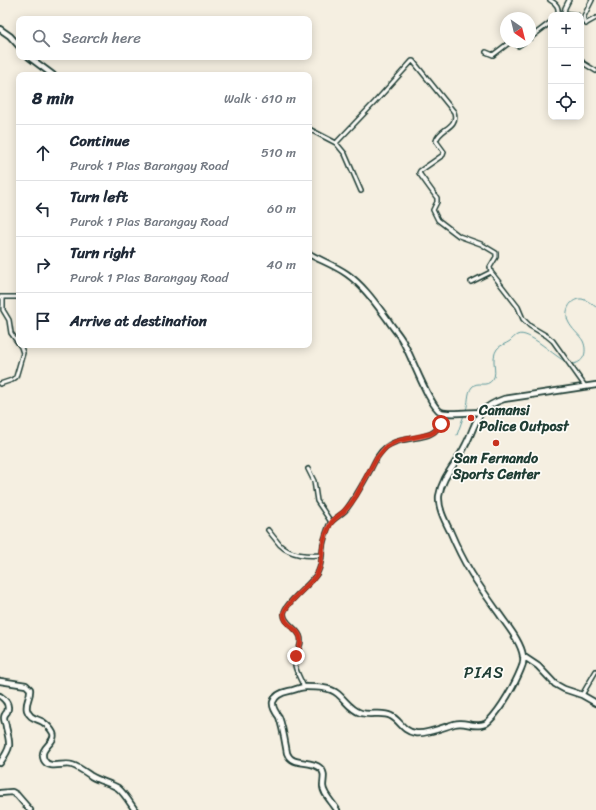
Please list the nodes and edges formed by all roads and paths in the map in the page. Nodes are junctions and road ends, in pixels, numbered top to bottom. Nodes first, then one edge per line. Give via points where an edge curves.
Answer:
1 (550, 0) edge
2 (569, 0) edge
3 (592, 0) edge
4 (558, 12) edge
5 (564, 12) edge
6 (584, 14) edge
7 (596, 18) edge
8 (584, 22) edge
9 (548, 24) edge
10 (0, 29) edge
11 (536, 33) edge
12 (16, 43) edge
13 (502, 48) edge
14 (486, 52) dead end
15 (33, 60) edge
16 (584, 64) edge
17 (596, 71) edge
18 (49, 72) edge
19 (312, 131) edge
20 (336, 143) junction
21 (361, 191) dead end
22 (312, 256) edge
23 (491, 272) junction
24 (471, 282) dead end
25 (1, 297) edge
26 (16, 297) edge
27 (16, 340) edge
28 (21, 348) edge
29 (0, 384) edge
30 (596, 385) edge
31 (585, 386) junction
32 (481, 412) junction
33 (446, 413) junction
34 (308, 469) dead end
35 (331, 522) junction
36 (268, 530) dead end
37 (322, 555) junction
38 (523, 656) junction
39 (596, 671) edge
40 (0, 681) edge
41 (304, 687) junction
42 (582, 695) junction
43 (0, 696) edge
44 (596, 703) edge
45 (0, 763) edge
46 (0, 793) edge
47 (30, 810) edge
48 (135, 810) edge
49 (337, 810) edge

1 - 4 street via 558,8
2 - 5 street
3 - 6 street
7 - 8 street via 586,24
9 - 11 street
10 - 12 main road
13 - 14 street via 493,55
15 - 18 main road
16 - 17 street
19 - 20 street
20 - 21 street via 345,154
20 - 23 street via 412,61 414,62 454,112 455,118 436,139 444,152 443,155 419,173 437,198 433,210 438,220 459,236 496,253 490,267
22 - 33 main road via 349,275 373,299 402,339 432,402 440,412
23 - 24 street
23 - 31 street via 518,307 523,319 553,341
25 - 26 street
25 - 27 street via 11,333
28 - 29 street via 23,352 16,377
30 - 31 main road
31 - 32 main road via 504,399
32 - 33 main road
32 - 38 main road via 468,442 445,478 439,499 444,519 470,571 513,634
33 - 35 street via 434,432 395,442 386,447 376,459 356,496 345,511
34 - 35 street via 314,481 317,501
35 - 37 street
36 - 37 street via 281,546 288,550 310,556
37 - 41 street via 316,576 294,598 283,614 300,636 295,665
38 - 41 main road via 523,663 510,691 489,721 483,725 461,723 415,733 405,729 392,716 355,711 330,690
38 - 42 main road via 538,666 555,684
39 - 42 street
40 - 48 main road via 26,685 30,690 27,704 30,715 48,726 54,735 44,750 43,758 47,763 74,765 114,786 123,793
41 - 49 main road via 280,694 275,698 273,706 281,724 288,758 313,764 321,769 324,792
42 - 44 main road
43 - 45 main road via 8,706 4,718 9,739 8,751
46 - 47 main road via 12,792

